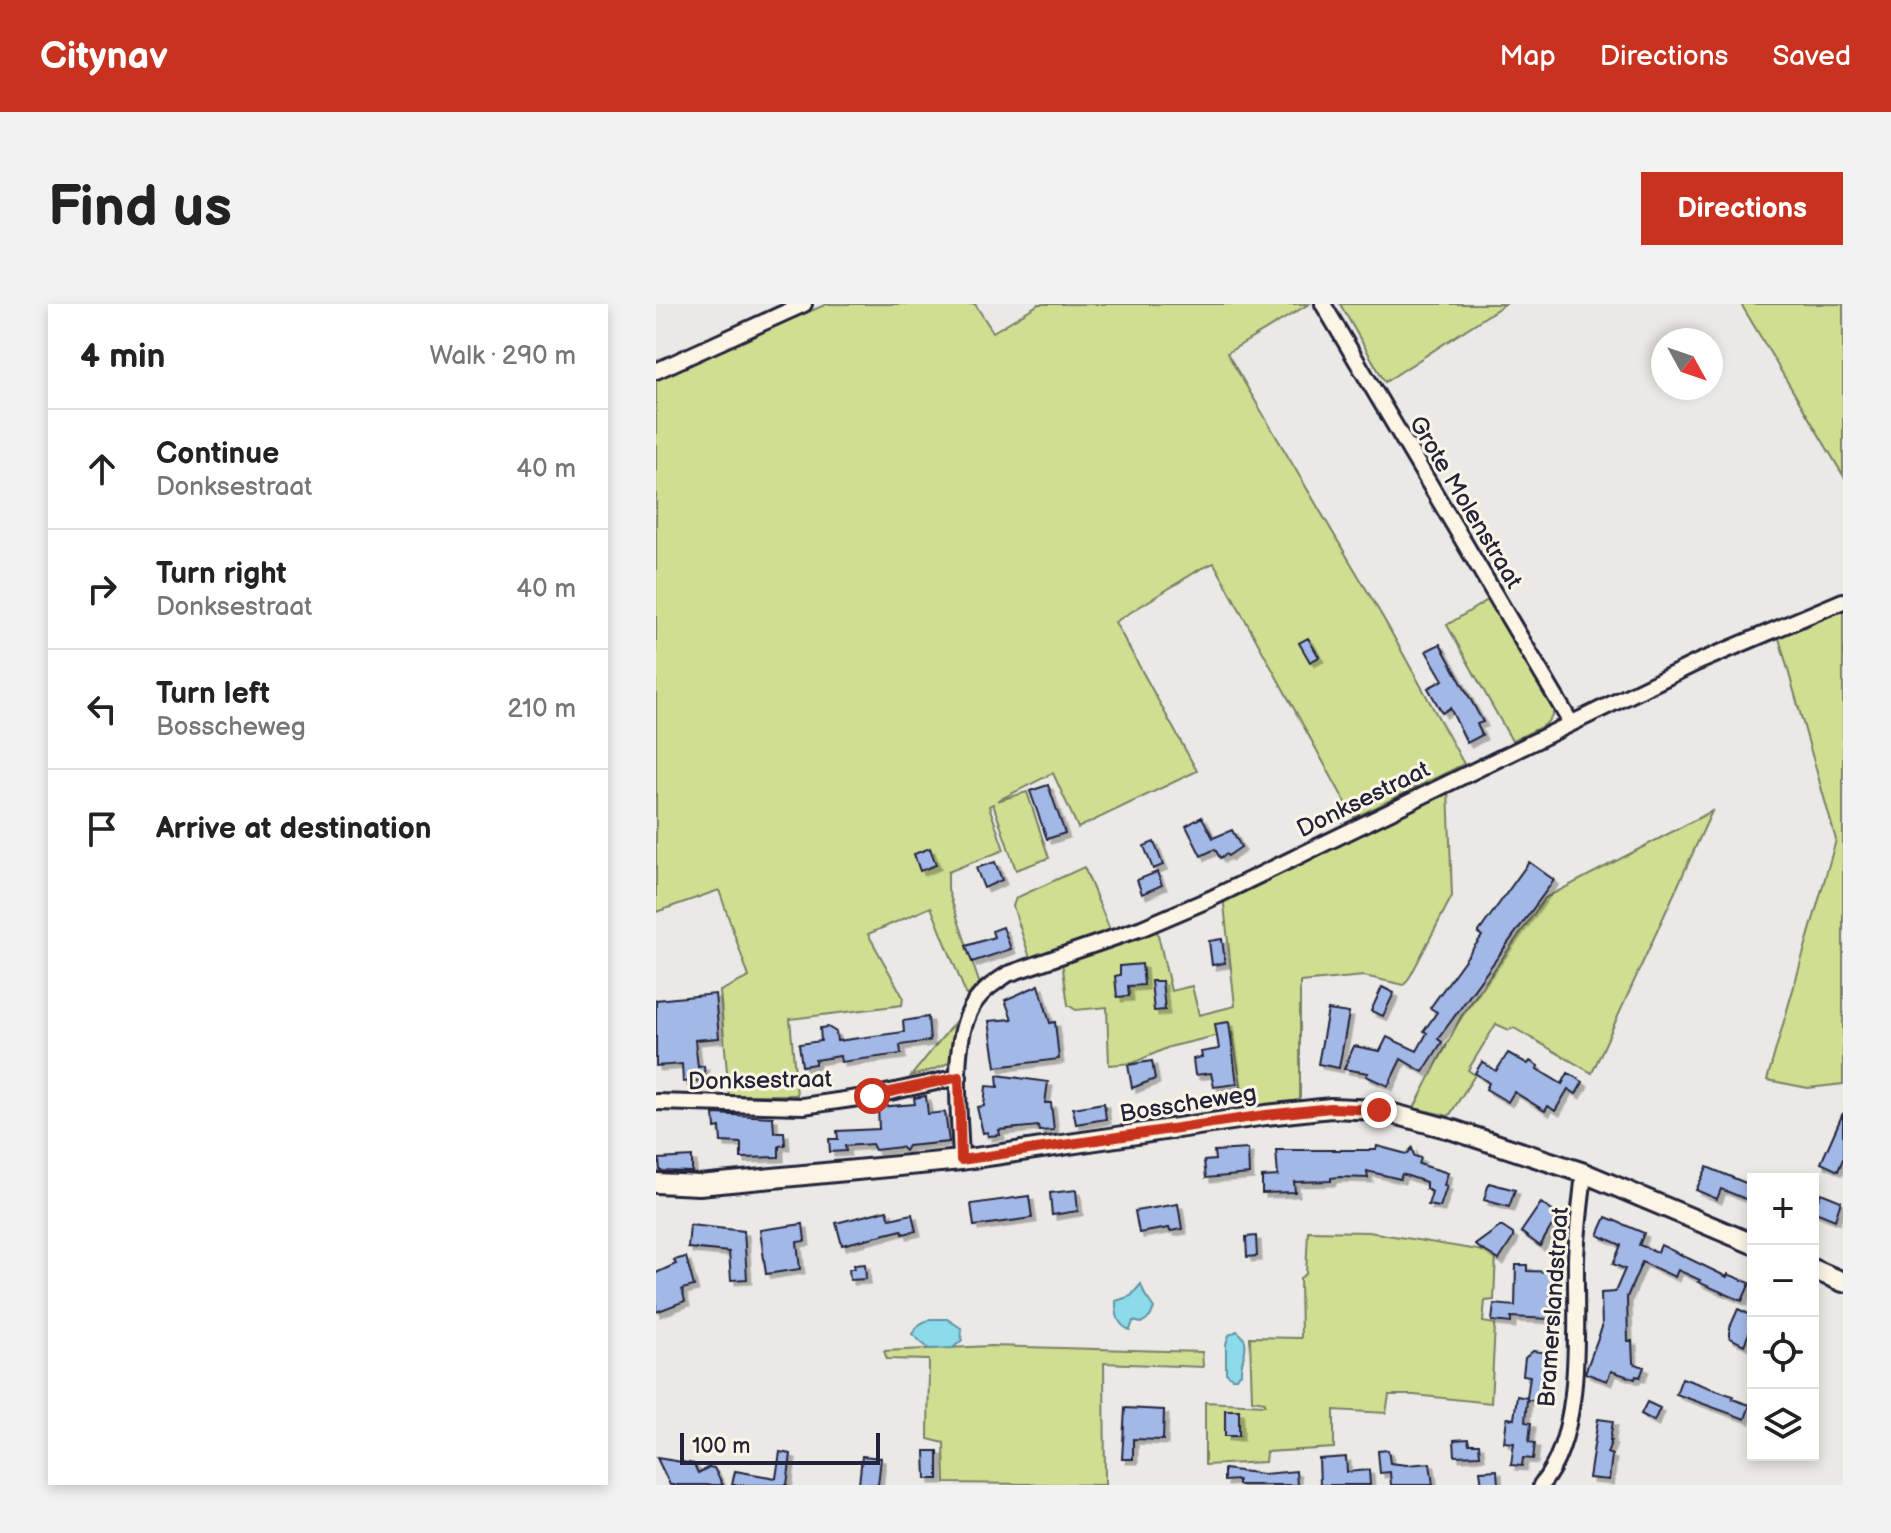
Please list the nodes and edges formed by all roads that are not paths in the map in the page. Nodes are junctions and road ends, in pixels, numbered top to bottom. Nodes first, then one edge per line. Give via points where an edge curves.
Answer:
1 (804, 304) edge
2 (1323, 304) edge
3 (656, 371) edge
4 (1843, 601) edge
5 (1571, 723) junction
6 (959, 1077) junction
7 (656, 1102) edge
8 (961, 1160) junction
9 (1584, 1173) junction
10 (656, 1183) edge
11 (1747, 1241) edge
12 (1819, 1272) edge
13 (1843, 1282) edge
14 (1541, 1485) edge

1 - 3 street
2 - 5 street, Grote Molenstraat
4 - 5 street, Donksestraat
5 - 6 street, Donksestraat via 1210,899 1008,974 989,987 967,1018
6 - 7 street, Donksestraat via 803,1106
6 - 8 street, Donksestraat
8 - 9 street, Bosscheweg via 1331,1108 1379,1110
8 - 10 street, Bosscheweg via 699,1185
9 - 11 street, Bosscheweg
9 - 14 street, Bramerslandstraat via 1570,1408 1561,1451
12 - 13 street

